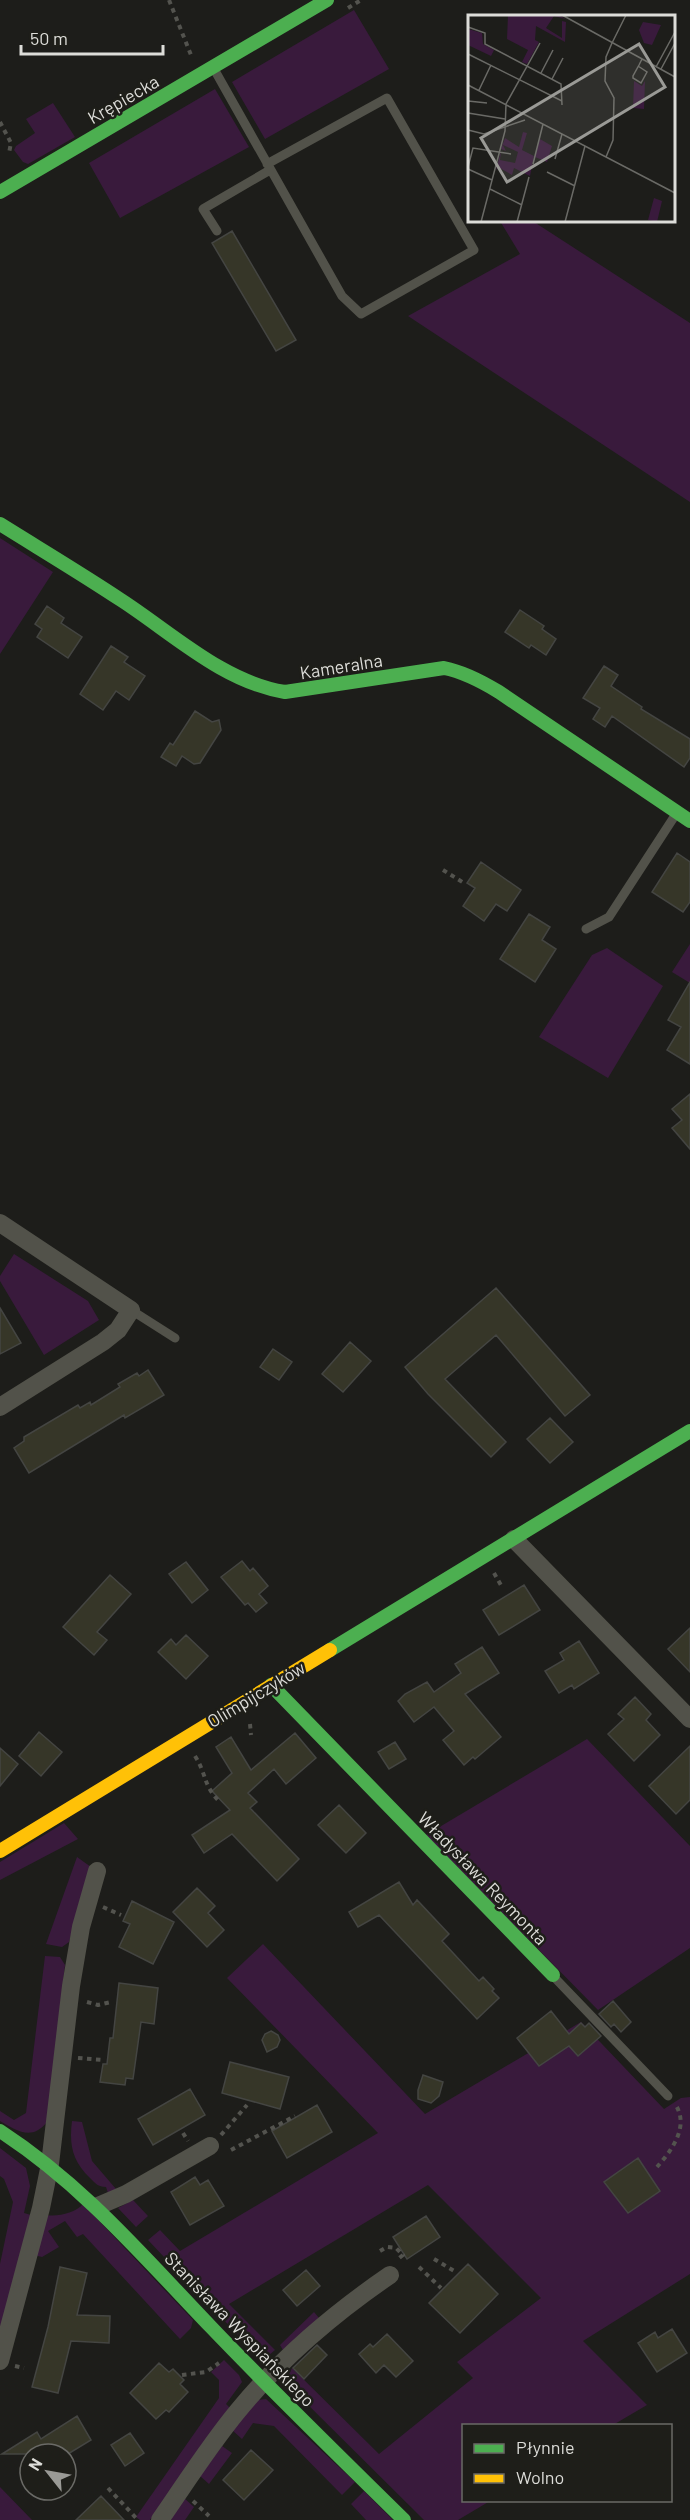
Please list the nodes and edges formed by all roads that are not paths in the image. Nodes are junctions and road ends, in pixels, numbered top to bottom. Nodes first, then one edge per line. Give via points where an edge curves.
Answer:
1 (327, 0) edge
2 (213, 67) junction
3 (268, 166) junction
4 (0, 192) edge
5 (217, 231) dead end
6 (0, 524) edge
7 (677, 812) junction
8 (690, 821) edge
9 (586, 929) dead end
10 (0, 1223) edge
11 (131, 1310) junction
12 (175, 1338) dead end
13 (0, 1407) edge
14 (690, 1431) edge
15 (514, 1539) junction
16 (271, 1685) junction
17 (690, 1719) edge
18 (0, 1851) edge
19 (97, 1871) dead end
20 (553, 1975) joint
21 (668, 2096) road end
22 (0, 2131) edge
23 (210, 2146) road end
24 (50, 2164) junction
25 (98, 2206) junction
26 (390, 2275) dead end
27 (0, 2361) edge
28 (264, 2380) junction
29 (160, 2520) edge
30 (404, 2520) edge

1 - 2 street, Krępiecka
2 - 3 lane
2 - 4 street, Krępiecka
3 - 3 lane via 342,296 361,314 474,250 387,98
3 - 5 lane via 203,209
6 - 7 street, Kameralna via 260,688 274,693 444,668 462,671
7 - 8 street, Kameralna
7 - 9 lane via 609,917
10 - 11 street
11 - 12 lane
11 - 13 street via 103,1342
14 - 15 street, Olimpijczyków
15 - 16 street, Olimpijczyków
15 - 17 street
16 - 18 street, Olimpijczyków
16 - 20 street, Władysława Reymonta
19 - 24 street via 81,1927 71,1986
20 - 21 lane, Władysława Reymonta
22 - 24 street, Stanisława Wyspiańskiego
23 - 25 street
24 - 25 street, Stanisława Wyspiańskiego
24 - 27 street
25 - 28 street, Stanisława Wyspiańskiego
26 - 28 street via 331,2317
28 - 29 street
28 - 30 street, Stanisława Wyspiańskiego

